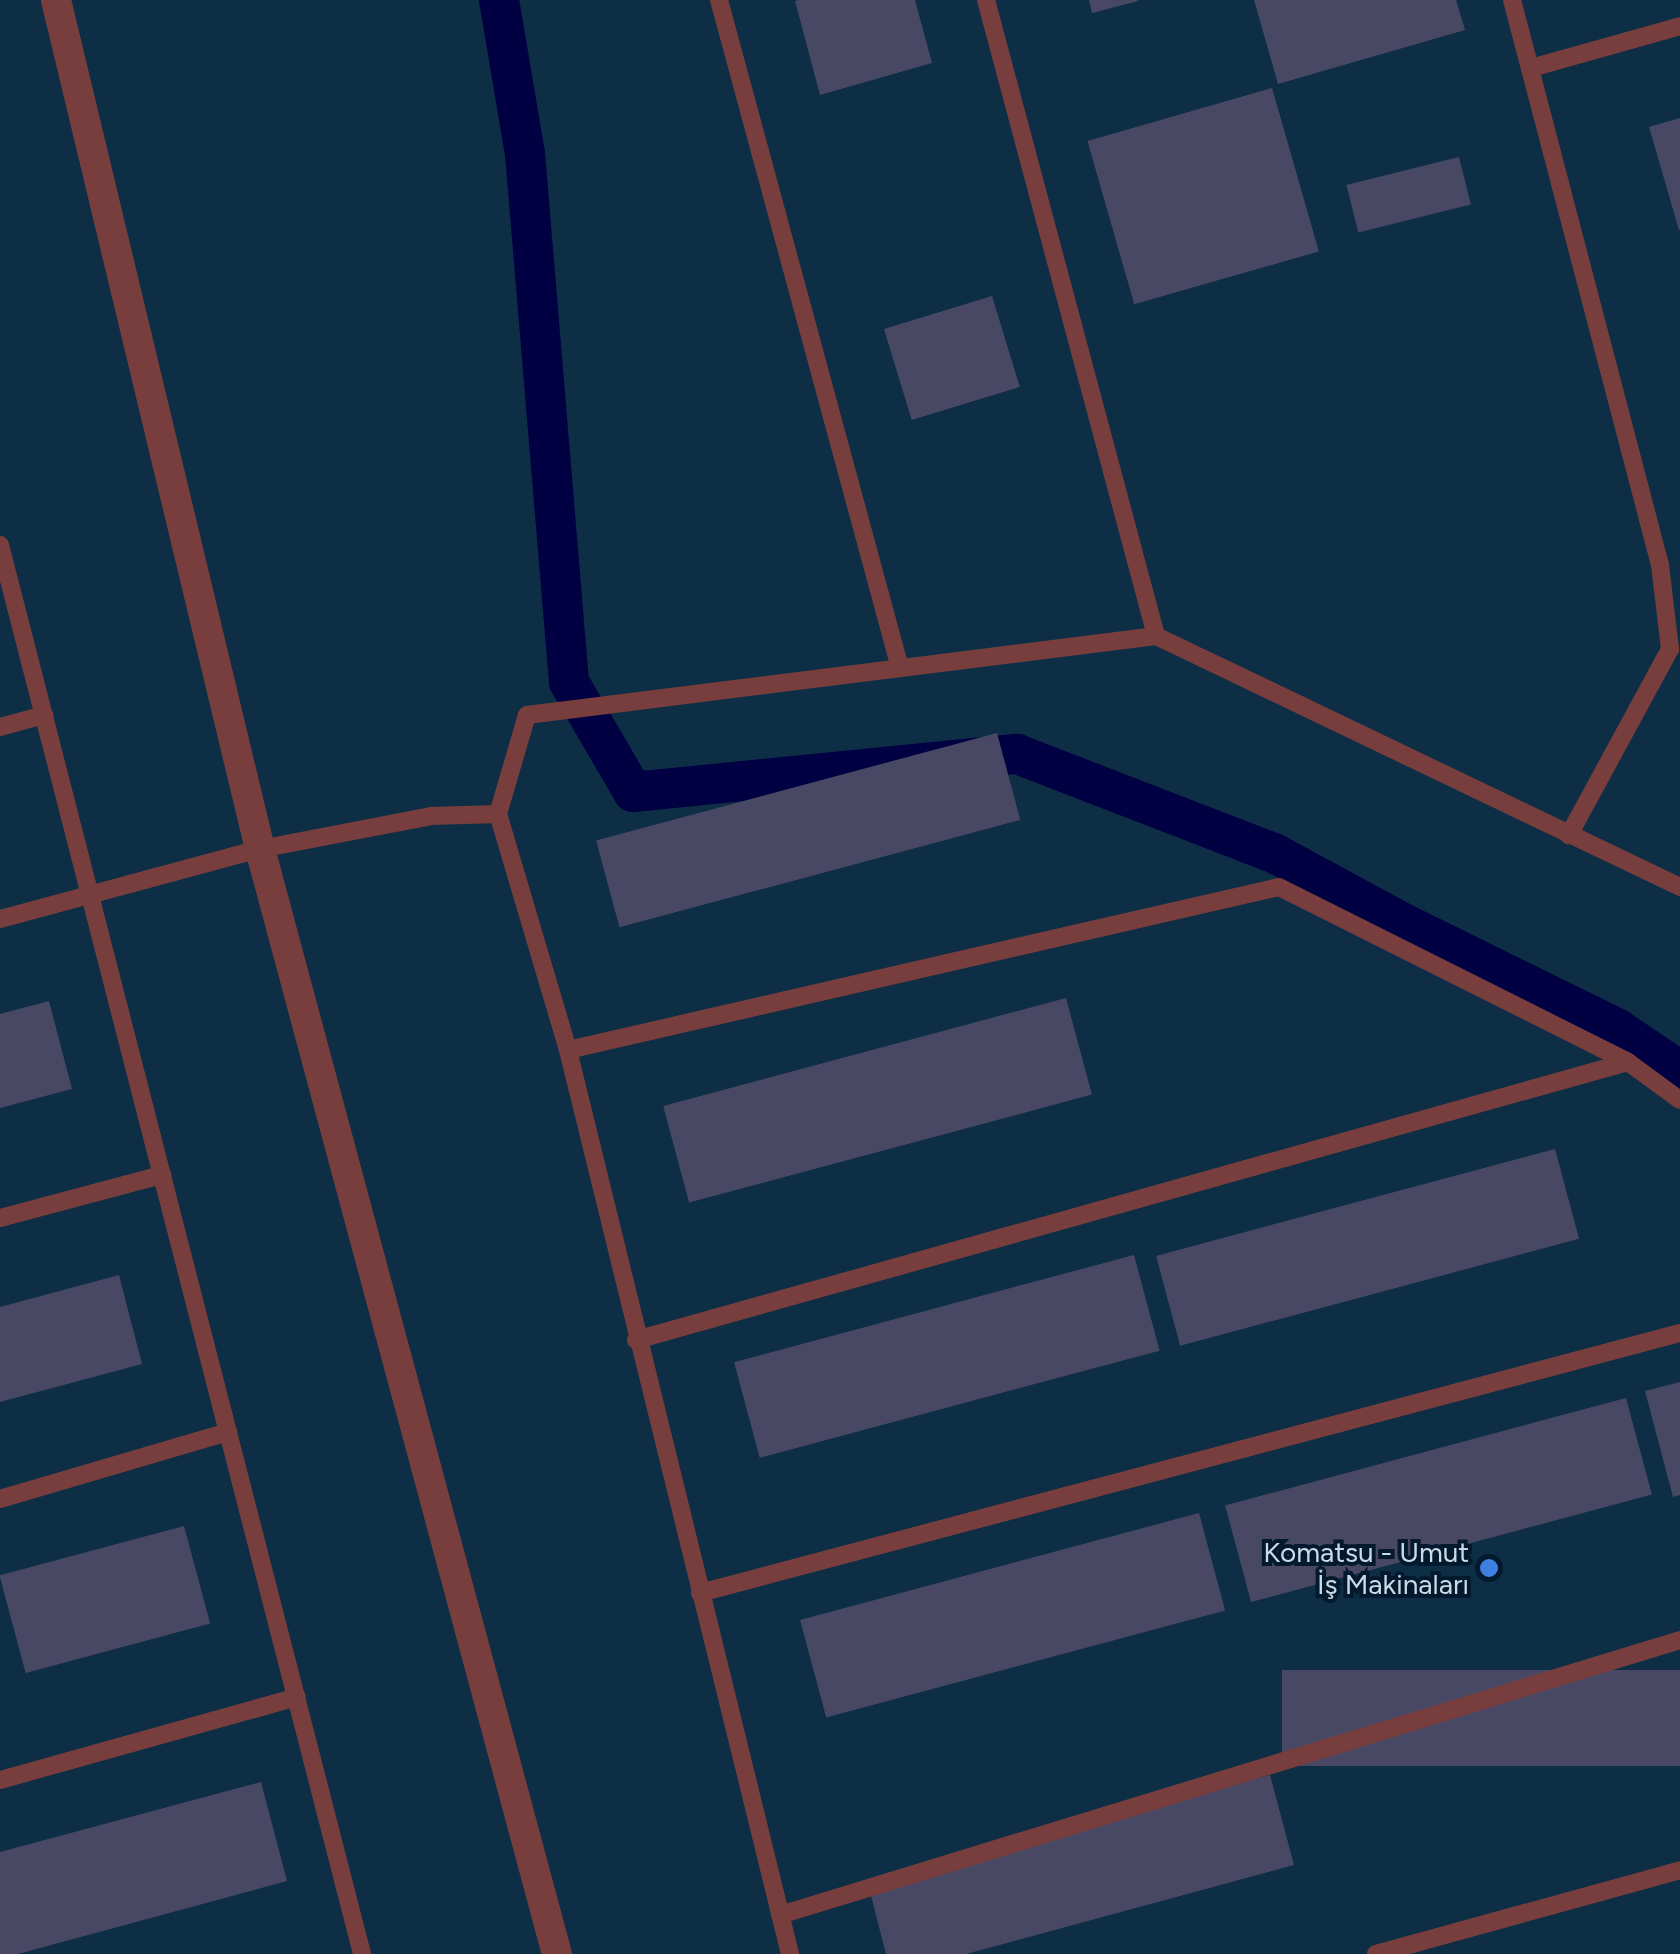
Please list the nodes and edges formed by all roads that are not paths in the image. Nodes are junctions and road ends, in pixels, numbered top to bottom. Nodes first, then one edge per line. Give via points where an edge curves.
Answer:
1 (56, 0) edge
2 (719, 0) edge
3 (986, 0) edge
4 (1512, 0) edge
5 (1680, 26) edge
6 (1531, 68) junction
7 (0, 545) edge
8 (1156, 636) junction
9 (1675, 650) edge
10 (900, 668) junction
11 (44, 715) junction
12 (0, 727) edge
13 (498, 814) junction
14 (1570, 836) junction
15 (260, 849) junction
16 (1680, 887) edge
17 (90, 894) junction
18 (0, 919) edge
19 (568, 1050) junction
20 (1628, 1062) junction
21 (1680, 1100) edge
22 (162, 1174) junction
23 (0, 1218) edge
24 (1680, 1333) edge
25 (636, 1340) junction
26 (228, 1432) junction
27 (0, 1500) edge
28 (700, 1593) junction
29 (1680, 1640) edge
30 (296, 1697) junction
31 (0, 1780) edge
32 (1680, 1870) edge
33 (780, 1915) junction
34 (362, 1951) edge
35 (341, 1954) edge
36 (557, 1954) edge
37 (790, 1954) edge
38 (1376, 1954) edge

1 - 15 street
2 - 10 lane
3 - 8 lane
4 - 6 lane
5 - 6 lane
6 - 9 lane via 1660,564
7 - 11 lane
8 - 10 lane
8 - 14 lane
9 - 14 lane
10 - 13 lane via 527,715
11 - 12 lane
11 - 17 lane
13 - 15 lane via 431,816
13 - 19 lane
14 - 16 lane
15 - 17 lane
15 - 36 street
17 - 18 lane
17 - 22 lane
19 - 20 lane via 1279,888
19 - 25 lane
20 - 21 lane
20 - 25 lane
22 - 23 lane
22 - 26 lane
24 - 28 lane
25 - 28 lane
26 - 27 lane
26 - 30 lane
28 - 33 lane
29 - 33 lane
30 - 31 lane
30 - 34 lane
32 - 38 lane
33 - 37 lane
34 - 35 lane

